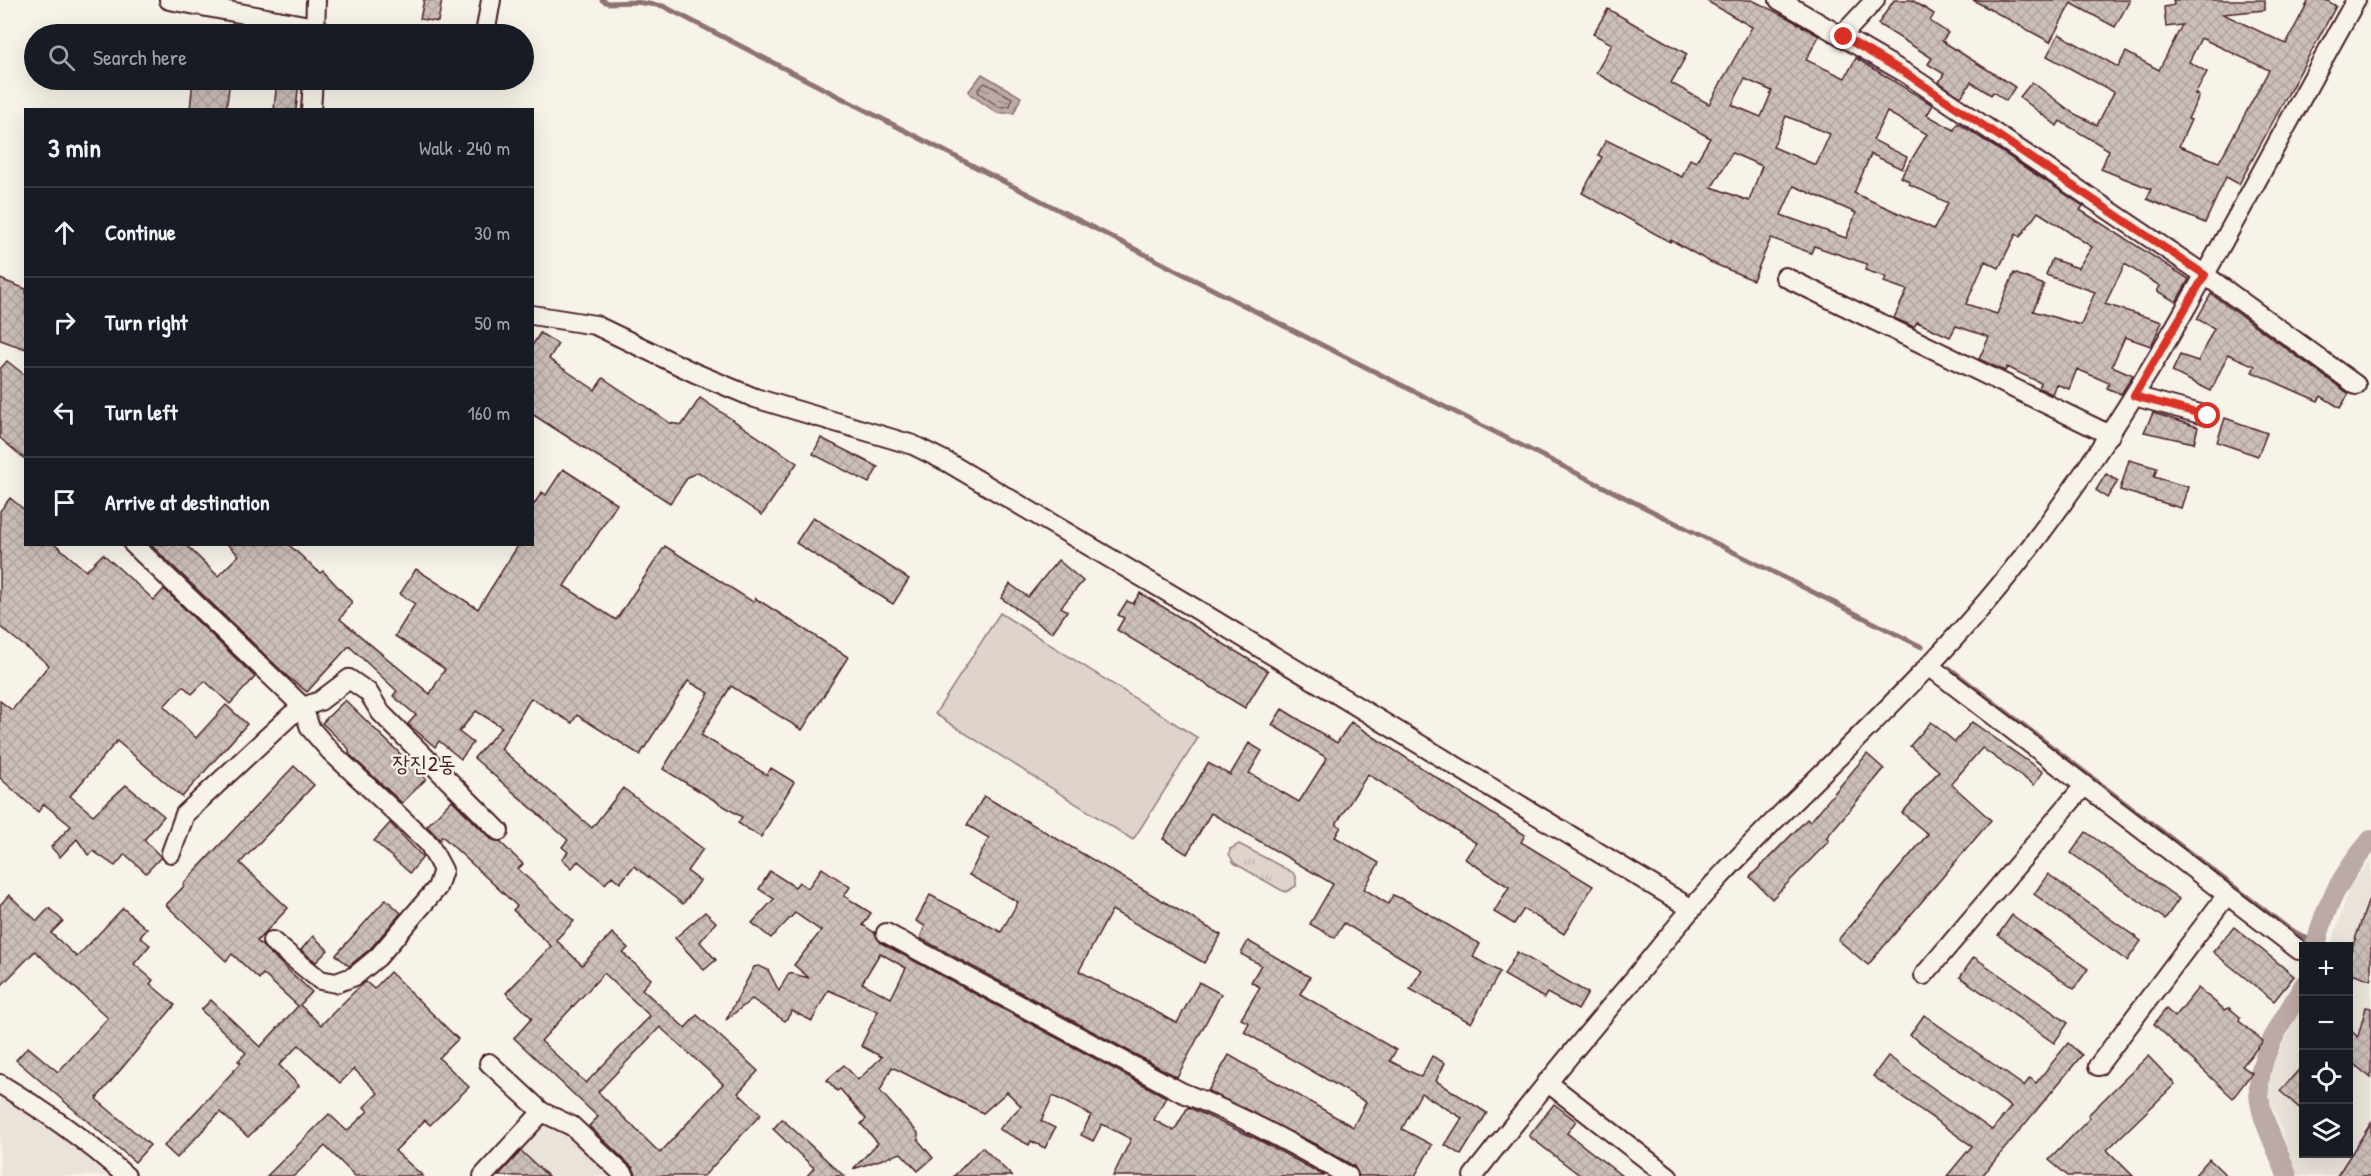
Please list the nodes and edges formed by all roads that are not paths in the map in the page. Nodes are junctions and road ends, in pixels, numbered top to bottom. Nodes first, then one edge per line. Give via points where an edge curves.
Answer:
1 (169, 0) edge
2 (316, 0) edge
3 (491, 0) edge
4 (1779, 0) edge
5 (1875, 0) edge
6 (2356, 0) edge
7 (282, 24) edge
8 (315, 24) edge
9 (487, 24) edge
10 (1844, 37) junction
11 (312, 90) edge
12 (311, 108) edge
13 (2205, 275) junction
14 (1785, 277) dead end
15 (534, 315) edge
16 (2356, 385) dead end
17 (2134, 396) junction
18 (2208, 416) dead end
19 (2110, 435) junction
20 (135, 546) edge
21 (1929, 666) junction
22 (303, 707) junction
23 (2084, 786) junction
24 (499, 831) dead end
25 (171, 854) dead end
26 (2226, 896) junction
27 (1692, 909) junction
28 (885, 933) dead end
29 (272, 941) dead end
30 (2299, 950) dead end
31 (1924, 975) dead end
32 (489, 1063) dead end
33 (2098, 1066) dead end
34 (1547, 1082) junction
35 (0, 1084) edge
36 (542, 1112) junction
37 (126, 1176) edge
38 (483, 1176) edge
39 (625, 1176) edge
40 (1347, 1176) edge
41 (1473, 1176) edge
42 (1668, 1176) edge

1 - 7 street
2 - 8 street
3 - 9 street
4 - 10 street
5 - 10 street
6 - 13 street
10 - 13 street via 1907,74
11 - 12 street
13 - 16 street
13 - 17 street
14 - 19 street
15 - 27 street via 595,325 755,398 913,445 949,463
17 - 18 street
17 - 19 street
19 - 21 street via 2007,577
20 - 22 street
21 - 23 street
21 - 27 street
22 - 24 street via 320,701 349,679 369,692 381,713
22 - 25 street via 185,814
22 - 29 street via 310,728 429,844 443,870 437,888 378,957 355,976 336,983 320,980
23 - 26 street
23 - 31 street
26 - 30 street
26 - 33 street
27 - 34 street
28 - 40 street via 1181,1092 1224,1108 1281,1137
32 - 36 street
34 - 41 street
34 - 42 street
35 - 37 street via 95,1148
36 - 38 street
36 - 39 street via 572,1126

